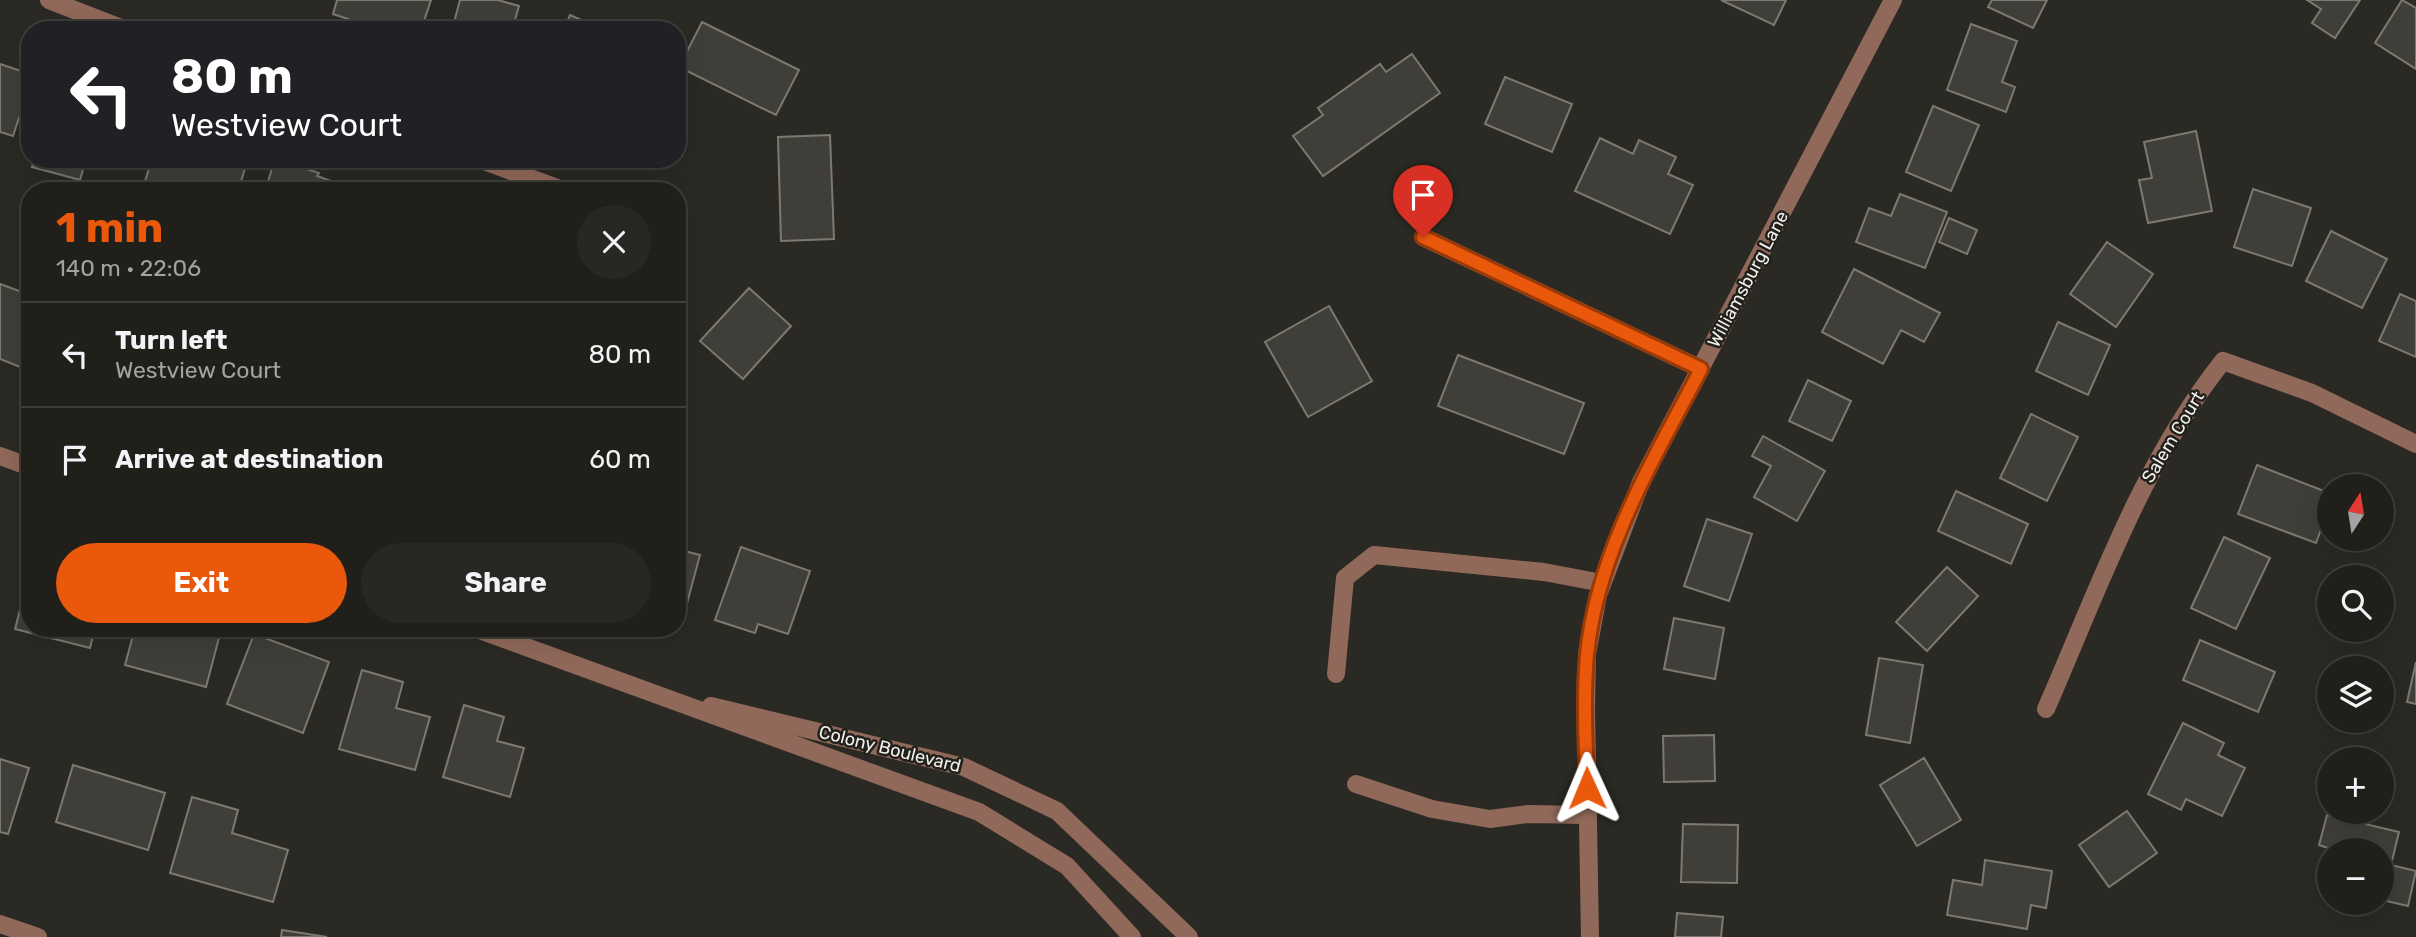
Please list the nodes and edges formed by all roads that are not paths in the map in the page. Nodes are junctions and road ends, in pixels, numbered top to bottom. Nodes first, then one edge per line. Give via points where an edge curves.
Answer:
1 (49, 0) edge
2 (1893, 0) edge
3 (103, 21) edge
4 (503, 168) edge
5 (541, 182) edge
6 (1423, 237) dead end
7 (1701, 369) junction
8 (2416, 444) edge
9 (0, 456) edge
10 (21, 464) edge
11 (1602, 583) junction
12 (499, 637) edge
13 (1336, 674) dead end
14 (660, 696) junction
15 (2046, 709) dead end
16 (1356, 784) dead end
17 (1588, 814) junction
18 (0, 924) edge
19 (38, 937) edge
20 (1132, 937) edge
21 (1189, 937) edge
22 (1590, 937) edge

1 - 3 street
2 - 7 street, Williamsburg Lane
4 - 5 street
6 - 7 street
7 - 11 street, Williamsburg Lane via 1641,482
8 - 15 street, Salem Court via 2312,393 2223,361 2143,487
9 - 10 street
11 - 13 street via 1544,572 1374,555 1345,578
11 - 17 street, Williamsburg Lane via 1587,654
12 - 14 street, Colony Boulevard
14 - 20 street, Colony Boulevard via 979,812 1068,866
14 - 21 street, Colony Boulevard via 964,767 1058,811
16 - 17 street via 1432,809 1490,820 1528,814
17 - 22 street, Williamsburg Lane
18 - 19 street

